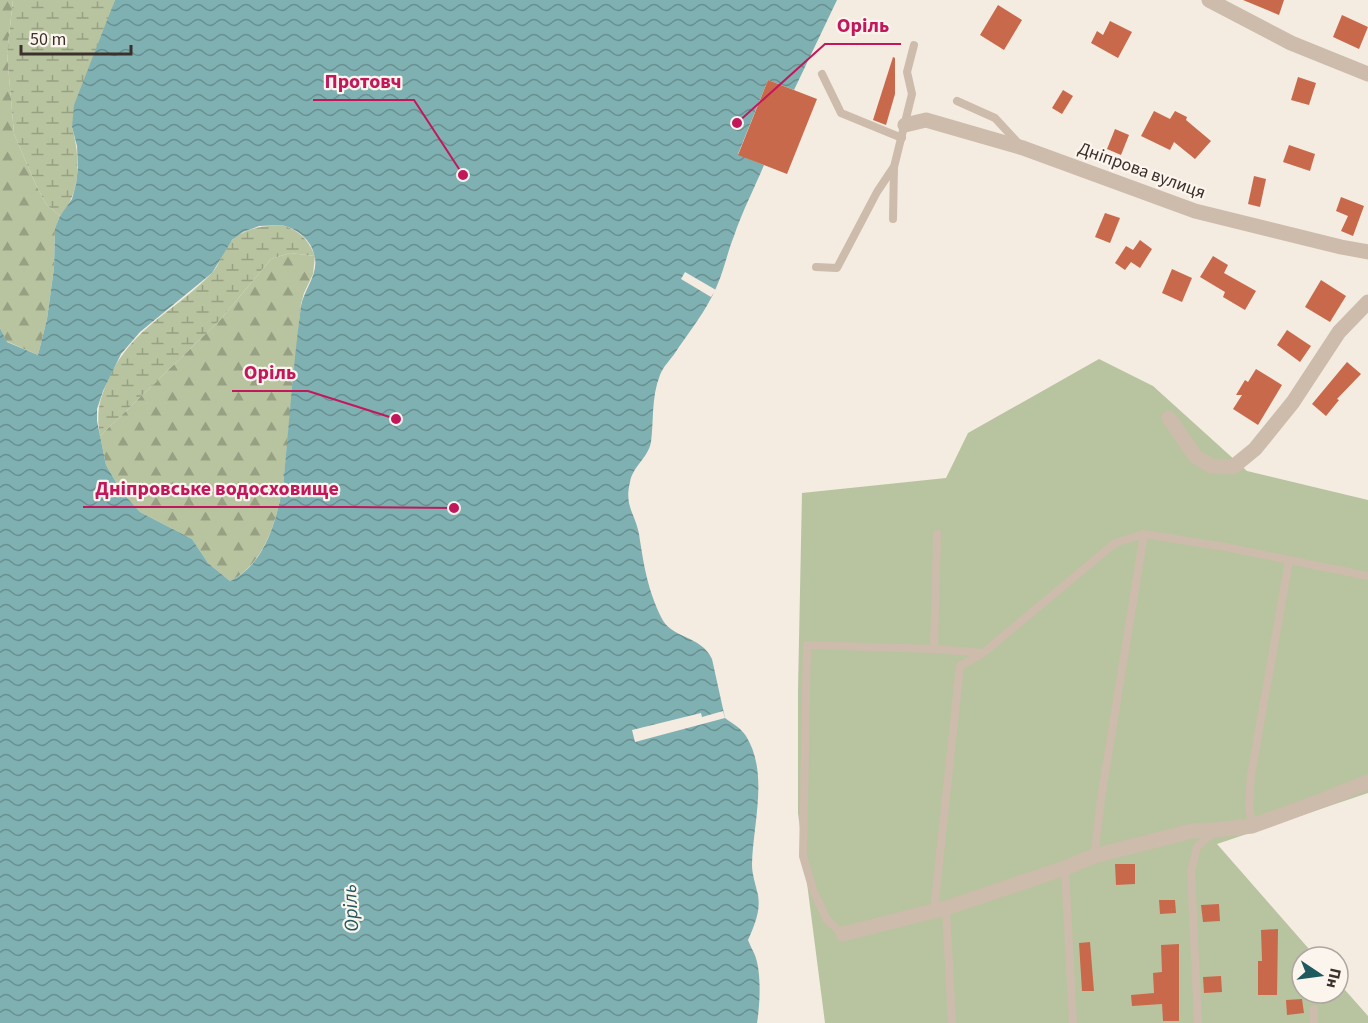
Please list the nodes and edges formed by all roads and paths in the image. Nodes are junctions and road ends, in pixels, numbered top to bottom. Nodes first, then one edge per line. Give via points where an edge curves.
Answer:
1 (1209, 0) edge
2 (914, 45) dead end
3 (822, 74) dead end
4 (1368, 74) edge
5 (957, 101) dead end
6 (903, 131) junction
7 (1023, 148) junction
8 (894, 167) junction
9 (893, 219) dead end
10 (1368, 252) edge
11 (816, 267) dead end
12 (1368, 302) edge
13 (1169, 418) dead end
14 (937, 534) dead end
15 (1144, 534) junction
16 (1289, 561) junction
17 (1368, 576) edge
18 (934, 649) junction
19 (983, 654) junction
20 (1368, 782) edge
21 (1252, 826) junction
22 (1216, 830) junction
23 (1094, 856) junction
24 (1065, 868) junction
25 (940, 909) junction
26 (843, 934) joint
27 (1314, 1009) dead end
28 (952, 1023) edge
29 (1073, 1023) edge
30 (1198, 1023) edge
31 (1314, 1023) edge

1 - 4 street via 1291,43
2 - 6 lane via 907,72 912,94
3 - 6 lane via 841,113
5 - 7 lane via 995,118
6 - 7 street, Дніпрова вулиця via 926,120
6 - 8 lane
7 - 10 street, Дніпрова вулиця via 1195,211
8 - 9 lane
8 - 11 lane via 837,268
12 - 13 street via 1339,332 1293,402 1255,449 1233,467 1211,466 1196,456
14 - 18 lane
15 - 16 lane
15 - 19 lane via 1115,543
15 - 23 lane
16 - 17 lane
16 - 21 lane via 1251,775
18 - 19 lane
18 - 26 lane via 807,645 803,856 827,920
19 - 25 lane via 960,666
20 - 21 street
21 - 22 street
22 - 23 street via 1192,831
22 - 30 lane via 1197,847 1191,872
23 - 24 street
24 - 25 street
24 - 29 lane
25 - 26 street
25 - 28 lane
27 - 31 lane

